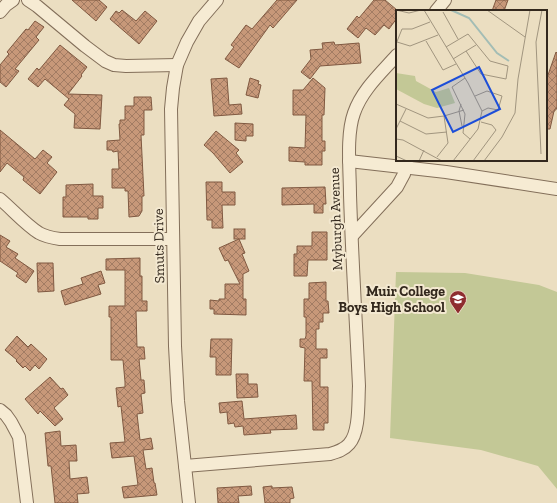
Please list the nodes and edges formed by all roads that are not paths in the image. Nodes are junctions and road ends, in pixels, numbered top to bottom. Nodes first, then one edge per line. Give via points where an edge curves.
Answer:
1 (13, 0) edge
2 (28, 0) edge
3 (217, 0) edge
4 (445, 0) edge
5 (450, 0) edge
6 (437, 10) edge
7 (446, 10) edge
8 (0, 12) edge
9 (396, 56) edge
10 (177, 64) junction
11 (349, 161) junction
12 (406, 164) edge
13 (557, 189) edge
14 (0, 199) edge
15 (352, 236) junction
16 (173, 239) junction
17 (0, 410) edge
18 (185, 466) junction
19 (27, 503) edge
20 (189, 503) edge

1 - 8 street
2 - 10 street via 105,61 126,66
3 - 10 street, Smuts Drive via 199,21
4 - 6 street
5 - 7 street
9 - 11 street, Myburgh Avenue via 362,95 357,105 351,129
10 - 16 street, Smuts Drive via 171,109
11 - 12 street
11 - 15 street, Myburgh Avenue
12 - 13 street
12 - 15 street via 397,187
14 - 16 street via 31,227 50,238
15 - 18 street, Myburgh Avenue via 358,413 350,444 330,454
16 - 18 street, Smuts Drive via 175,346
17 - 19 street via 11,422 19,437
18 - 20 street, Smuts Drive

